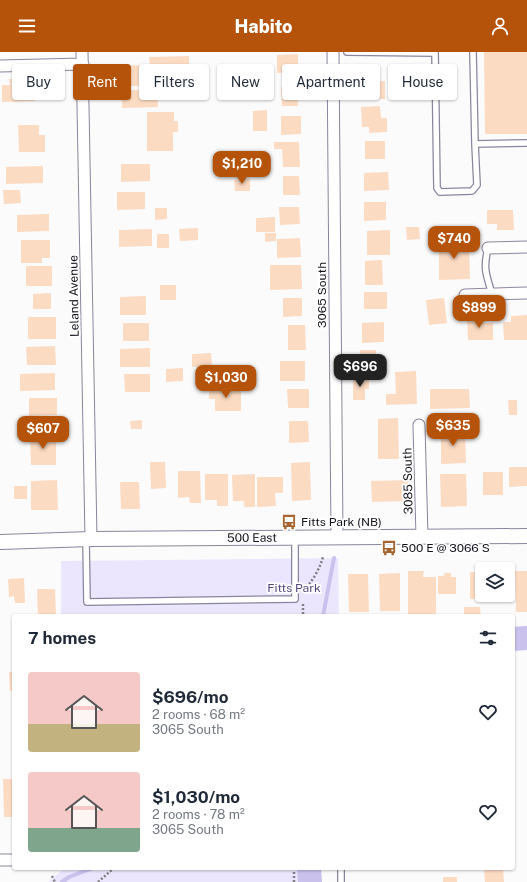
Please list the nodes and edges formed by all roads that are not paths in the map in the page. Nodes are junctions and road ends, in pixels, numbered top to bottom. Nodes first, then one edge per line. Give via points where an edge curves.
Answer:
1 (82, 52) edge
2 (333, 52) edge
3 (347, 52) edge
4 (473, 52) edge
5 (435, 53) edge
6 (73, 64) edge
7 (83, 64) edge
8 (0, 66) edge
9 (83, 100) edge
10 (527, 143) edge
11 (475, 144) junction
12 (527, 247) edge
13 (488, 248) joint
14 (527, 293) edge
15 (492, 294) junction
16 (465, 295) dead end
17 (419, 426) dead end
18 (527, 536) edge
19 (422, 537) junction
20 (295, 538) junction
21 (337, 538) junction
22 (89, 539) junction
23 (0, 542) edge
24 (0, 860) edge
25 (12, 860) edge
26 (341, 870) edge
27 (341, 882) edge

1 - 7 street, Leland Avenue
2 - 21 street, 3065 South
3 - 5 lane
4 - 11 lane
5 - 11 lane via 437,188 440,192 472,191 477,185
6 - 8 street
9 - 22 street, Leland Avenue
10 - 11 lane
12 - 13 street
13 - 15 lane via 484,266
14 - 15 street
15 - 16 street
17 - 19 street, 3085 South
18 - 19 street, 500 East
19 - 21 street, 500 East
20 - 21 street, 500 East
20 - 22 street, 500 East
20 - 22 lane via 296,599 87,602
22 - 23 street, 500 East
24 - 25 street
26 - 27 lane

